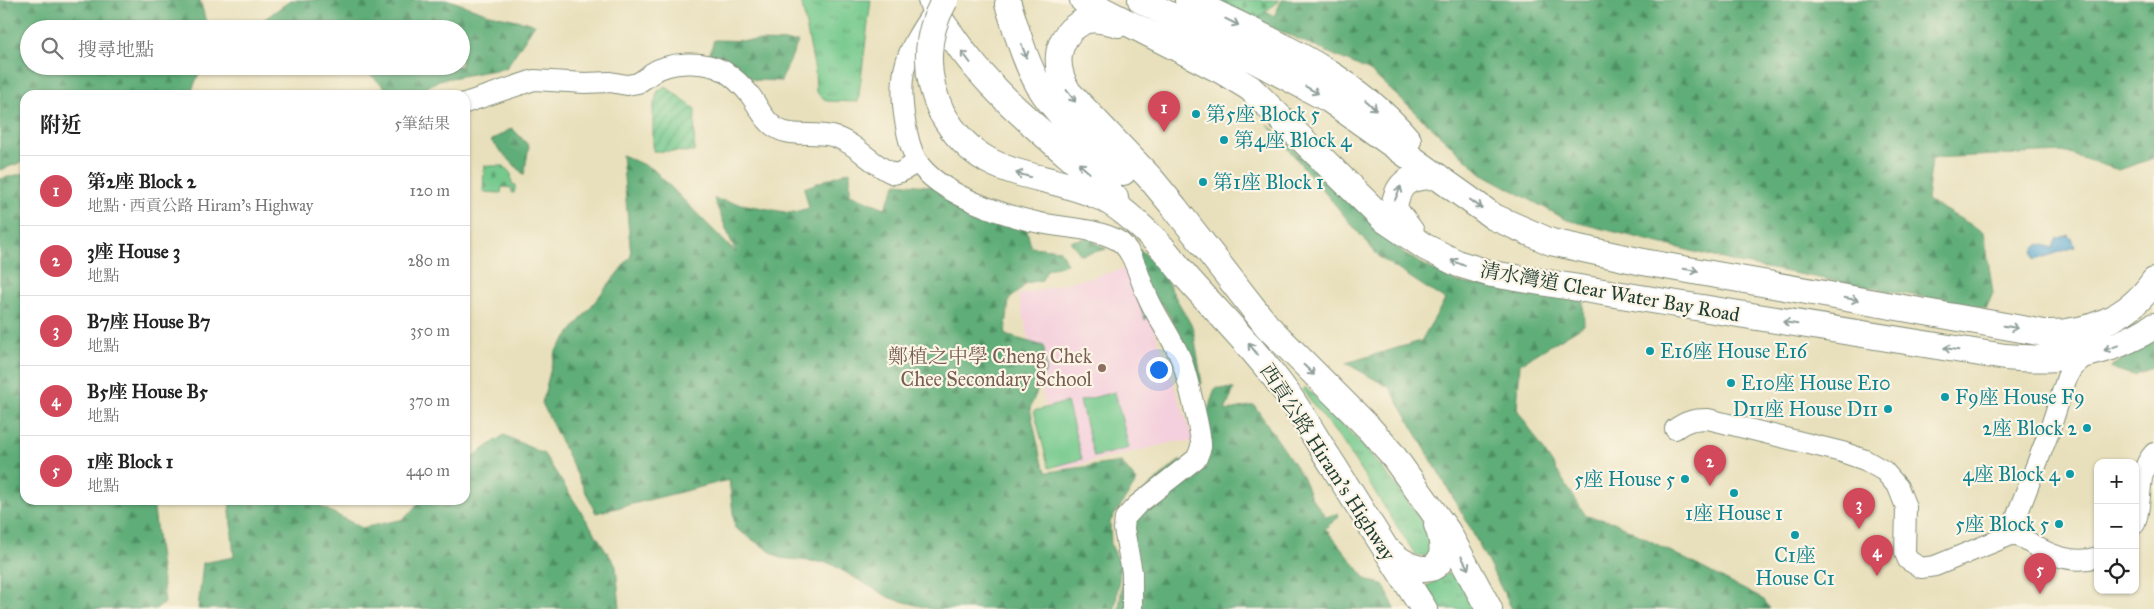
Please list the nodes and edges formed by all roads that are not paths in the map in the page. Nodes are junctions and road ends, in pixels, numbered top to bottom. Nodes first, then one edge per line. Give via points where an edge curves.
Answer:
1 (1083, 0) edge
2 (1141, 0) edge
3 (1188, 0) edge
4 (939, 2) edge
5 (1008, 4) dead end
6 (1145, 32) junction
7 (470, 101) edge
8 (918, 162) junction
9 (1437, 176) junction
10 (1155, 240) junction
11 (1425, 247) junction
12 (1231, 281) junction
13 (2154, 281) edge
14 (2154, 326) edge
15 (2086, 355) junction
16 (2031, 360) junction
17 (2056, 409) junction
18 (1675, 429) dead end
19 (2154, 453) edge
20 (1423, 495) junction
21 (2139, 510) edge
22 (2016, 533) junction
23 (1384, 547) junction
24 (2094, 558) edge
25 (1132, 609) edge
26 (1424, 609) edge
27 (1489, 609) edge

1 - 6 main road, 清水灣道 Clear Water Bay Road
2 -> 9 main road, 清水灣道 Clear Water Bay Road via 1330,100
3 -> 9 main road via 1279,45 1342,83 1396,126
4 - 8 street via 911,46 904,66 906,123
10 -> 4 main road via 1099,182 991,87 960,48
10 -> 4 main road, 西貢公路 Hiram's Highway, bridge via 1121,210 1100,197 1011,172 985,159 957,136 942,113 930,79 928,54
5 -> 12 main road via 1034,76 1058,112 1174,220
6 - 11 main road, 清水灣道 Clear Water Bay Road via 1250,88 1382,218
6 -> 12 main road, 西貢公路 Hiram's Highway via 1108,21 1081,22 1067,35 1059,49 1061,78 1081,108 1181,214
7 - 8 street via 534,80 627,85 638,83 659,69 680,64 720,69 734,78 772,124 786,132 837,138 850,144 875,165 894,174
8 - 25 street via 934,178 968,200 1120,241 1130,253 1147,297 1181,359 1201,446 1197,458 1125,518 1132,572
11 -> 9 main road via 1394,209 1395,199 1407,180
9 -> 13 main road, 清水灣道 Clear Water Bay Road via 1494,217 1552,242 1643,262 2032,331 2067,333 2097,326 2131,306
23 -> 10 main road, 西貢公路 Hiram's Highway via 1288,394 1251,347
16 -> 11 main road, 清水灣道 Clear Water Bay Road via 1492,274 1459,264
12 -> 20 main road, 西貢公路 Hiram's Highway via 1281,341 1369,428
14 -> 15 main road, 清水灣道 Clear Water Bay Road via 2122,344
15 - 16 main road, 清水灣道 Clear Water Bay Road
15 - 17 street via 2072,368
16 - 17 street via 2042,365 2053,378
17 - 22 street via 2017,514
18 - 22 street via 1685,422 1708,419 1842,452 1875,464 1892,478 1903,497 1907,518 1905,553 1908,560 1920,568 1935,566
19 - 21 street via 2140,480
20 - 23 main road via 1442,542 1441,560 1426,570 1417,569 1398,560
20 -> 27 main road, 西貢公路 Hiram's Highway via 1447,531
22 - 24 street via 2058,557 2076,560
23 - 26 main road, 西貢公路 Hiram's Highway

